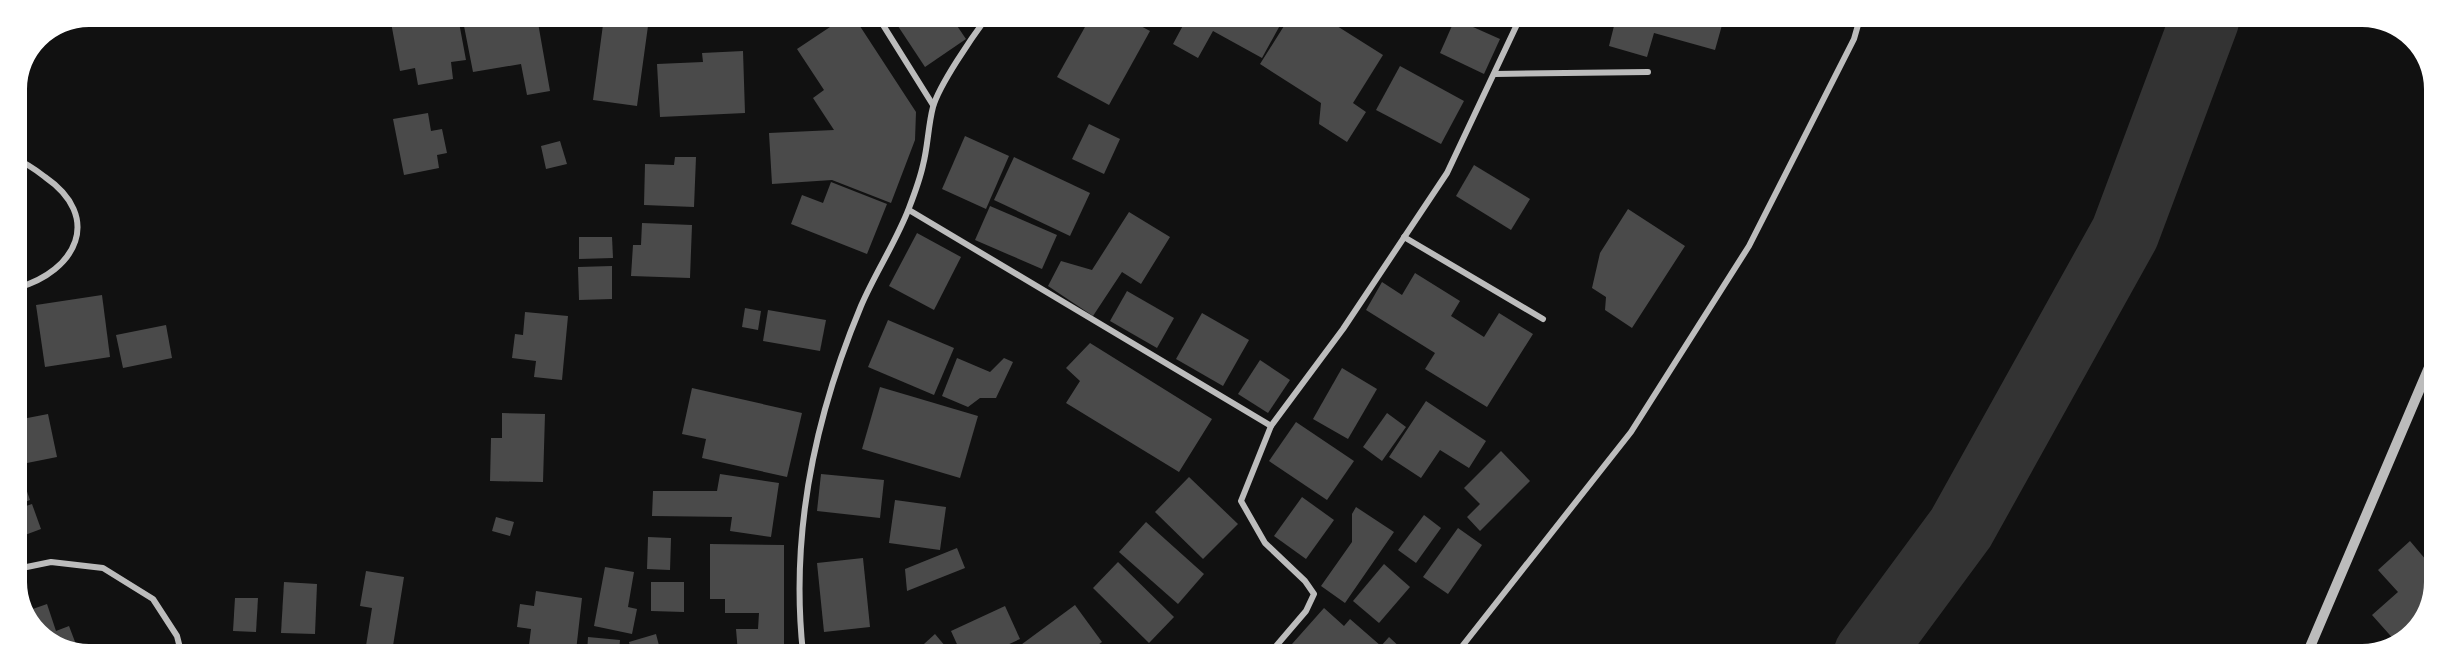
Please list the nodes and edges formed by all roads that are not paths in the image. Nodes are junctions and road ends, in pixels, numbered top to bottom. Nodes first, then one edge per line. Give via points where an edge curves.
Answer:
1 (885, 27) edge
2 (980, 27) edge
3 (1516, 27) edge
4 (1857, 27) edge
5 (1648, 72) dead end
6 (1495, 75) junction
7 (933, 105) junction
8 (27, 167) edge
9 (909, 210) junction
10 (1404, 237) junction
11 (27, 285) edge
12 (1543, 319) dead end
13 (2424, 379) edge
14 (1271, 426) junction
15 (27, 567) edge
16 (179, 644) edge
17 (802, 644) edge
18 (1278, 644) edge
19 (1464, 644) edge
20 (2311, 644) edge

1 - 7 street
2 - 7 street
3 - 6 street
4 - 19 street via 1749,246 1644,412
5 - 6 street
6 - 10 street via 1447,172
7 - 9 street via 923,166
8 - 11 street via 54,183 65,195 74,209 76,232 67,260
9 - 14 street
9 - 17 street via 861,306 810,468 801,532
10 - 12 street
10 - 14 street via 1343,329
13 - 20 street
14 - 18 street via 1241,501 1265,543 1305,580 1314,594 1306,611
15 - 16 street via 51,562 103,568 153,599

